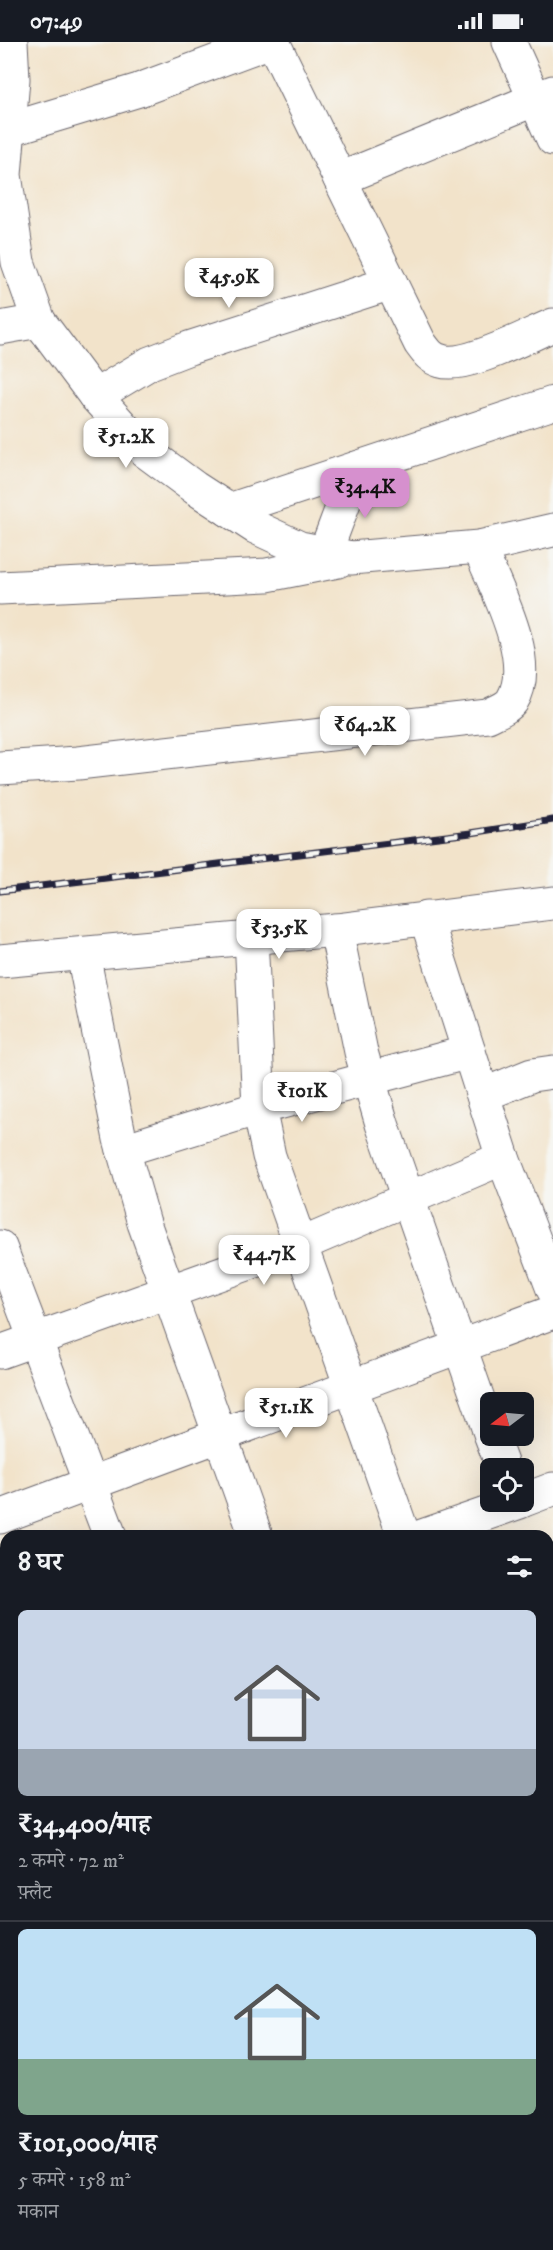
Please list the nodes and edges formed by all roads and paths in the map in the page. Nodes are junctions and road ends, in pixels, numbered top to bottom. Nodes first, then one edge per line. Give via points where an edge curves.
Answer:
1 (11, 42) edge
2 (268, 42) edge
3 (273, 42) edge
4 (509, 42) edge
5 (545, 96) edge
6 (9, 129) junction
7 (553, 139) edge
8 (340, 179) junction
9 (391, 283) junction
10 (39, 321) junction
11 (553, 325) edge
12 (0, 328) edge
13 (95, 396) junction
14 (553, 403) edge
15 (357, 468) junction
16 (229, 510) junction
17 (553, 530) edge
18 (479, 547) junction
19 (338, 555) junction
20 (0, 588) edge
21 (0, 768) edge
22 (553, 903) edge
23 (426, 918) junction
24 (336, 930) junction
25 (251, 936) junction
26 (83, 954) junction
27 (0, 961) edge
28 (469, 1052) junction
29 (553, 1072) edge
30 (369, 1079) junction
31 (483, 1095) junction
32 (259, 1108) junction
33 (123, 1150) junction
34 (503, 1158) junction
35 (407, 1202) junction
36 (300, 1245) junction
37 (0, 1247) edge
38 (553, 1289) edge
39 (168, 1294) junction
40 (553, 1312) edge
41 (36, 1338) junction
42 (459, 1347) junction
43 (0, 1352) edge
44 (351, 1389) junction
45 (480, 1404) edge
46 (220, 1436) junction
47 (92, 1483) junction
48 (553, 1489) edge
49 (534, 1496) edge
50 (490, 1512) edge
51 (6, 1515) edge
52 (108, 1530) edge
53 (254, 1530) edge
54 (402, 1530) edge
55 (439, 1530) edge

1 - 6 street
2 - 6 street via 139,90
3 - 8 street
4 - 5 street
5 - 7 street
5 - 8 street
6 - 10 street via 5,175 8,203 18,262
8 - 9 street
9 - 11 street via 420,343 429,356 443,362 466,360
9 - 13 street via 189,348 150,363
10 - 12 street
10 - 13 street
13 - 16 street via 145,451
14 - 15 street
15 - 16 street
15 - 19 street
16 - 19 street via 300,548
17 - 18 street
18 - 19 street
18 - 21 street via 514,635 521,664 511,704 488,716 78,763
19 - 20 street via 267,575
22 - 23 street
23 - 24 street
23 - 28 street
24 - 25 street
24 - 30 street
25 - 26 street
25 - 32 street
26 - 27 street
26 - 33 street
28 - 30 street
28 - 31 street
29 - 31 street via 532,1075
30 - 32 street
30 - 35 street
31 - 34 street
32 - 33 street
32 - 36 street via 269,1156
33 - 39 street
34 - 35 street
34 - 38 street
35 - 36 street
35 - 42 street
36 - 39 street
36 - 44 street
37 - 41 street
39 - 41 street
39 - 46 street
40 - 42 street
41 - 43 street
41 - 47 street
42 - 44 street
42 - 45 street
44 - 46 street
44 - 54 street
46 - 47 street
46 - 53 street
47 - 51 street
47 - 52 street
48 - 49 street
50 - 55 street

